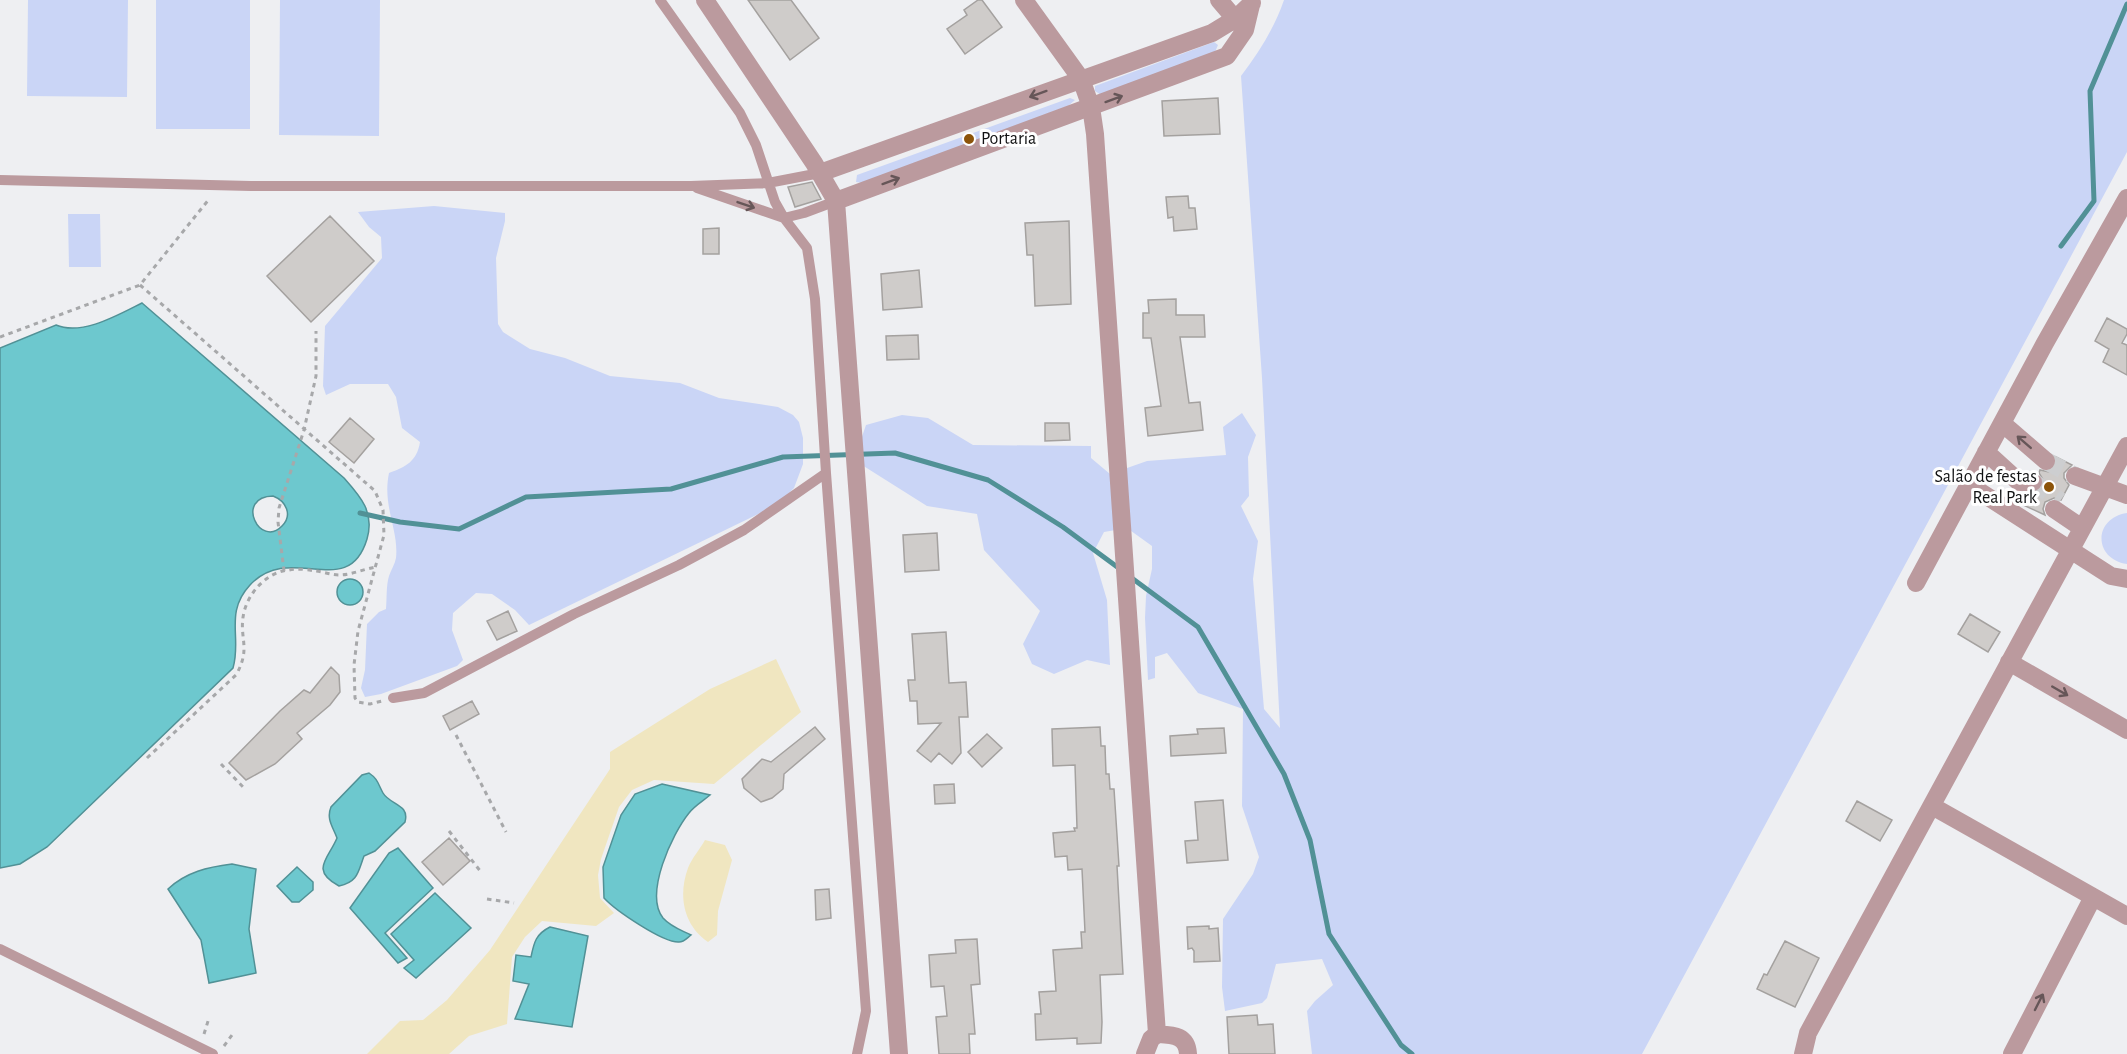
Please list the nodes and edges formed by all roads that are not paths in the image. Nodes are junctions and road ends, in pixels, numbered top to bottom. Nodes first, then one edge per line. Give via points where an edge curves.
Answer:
1 (660, 0) edge
2 (705, 0) edge
3 (1024, 0) edge
4 (1219, 0) edge
5 (1253, 2) edge
6 (1240, 25) junction
7 (1081, 79) junction
8 (1091, 107) junction
9 (820, 173) junction
10 (0, 180) edge
11 (768, 183) junction
12 (691, 186) junction
13 (2127, 198) edge
14 (836, 201) junction
15 (784, 218) junction
16 (2002, 423) junction
17 (2127, 447) edge
18 (1986, 452) junction
19 (2046, 461) tunnel mouth
20 (826, 473) junction
21 (2075, 476) tunnel mouth
22 (1968, 484) junction
23 (2026, 485) tunnel mouth
24 (2106, 486) junction
25 (2127, 495) edge
26 (2057, 505) tunnel mouth
27 (2084, 524) junction
28 (2069, 550) junction
29 (2127, 579) edge
30 (1916, 583) dead end
31 (2009, 662) junction
32 (393, 698) road end
33 (2127, 729) edge
34 (1932, 806) junction
35 (2093, 897) junction
36 (2127, 916) edge
37 (0, 949) edge
38 (1157, 1034) junction
39 (213, 1054) edge
40 (856, 1054) edge
41 (899, 1054) edge
42 (1145, 1054) edge
43 (1188, 1054) edge
44 (1803, 1054) edge
45 (2012, 1054) edge

1 - 11 lane via 740,113
2 - 9 street
3 - 7 street
4 - 6 street
5 - 6 street
6 - 7 street
8 -> 6 street via 1227,56
7 - 8 street
7 -> 9 street
14 -> 8 street
8 - 38 street
9 - 11 lane
9 - 14 street
10 - 12 lane via 221,185
11 - 12 lane
11 - 15 lane
12 -> 15 lane
13 - 16 street
14 - 15 lane
14 - 41 street
15 - 20 lane via 807,248 815,299
16 - 18 street
19 -> 16 street
17 - 24 street
18 - 22 street
18 - 23 street
20 - 32 lane via 744,530 679,565 574,614 424,693
20 - 40 lane via 866,1011
21 - 24 street
22 - 28 street
22 - 30 street
24 - 25 street
24 - 27 street
26 - 27 street
27 - 28 street
28 - 29 street via 2111,576
28 - 31 street
31 -> 33 street
31 - 34 street
34 - 35 street
34 - 44 street via 1808,1033
35 - 36 street
45 -> 35 street
37 - 39 lane
38 - 42 street
38 - 43 street via 1184,1040

